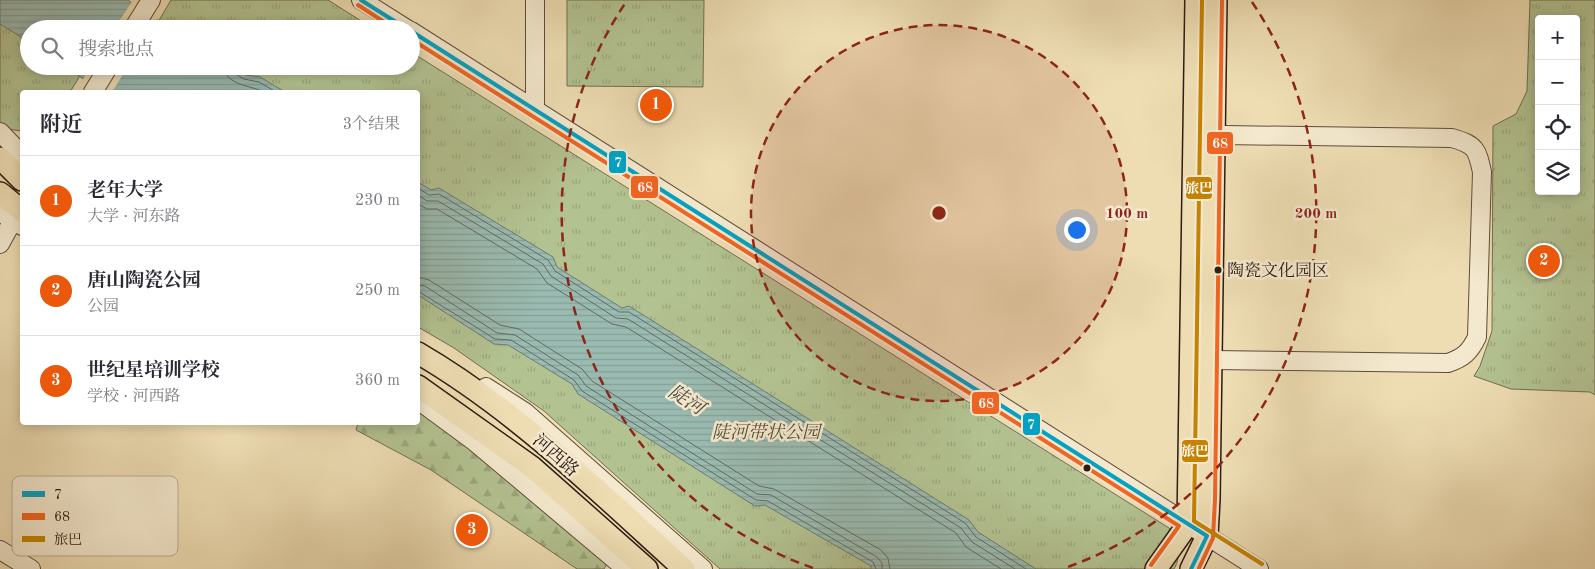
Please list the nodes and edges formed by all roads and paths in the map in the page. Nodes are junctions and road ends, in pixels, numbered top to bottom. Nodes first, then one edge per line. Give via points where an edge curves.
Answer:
1 (151, 0) edge
2 (361, 0) edge
3 (535, 0) edge
4 (1196, 0) edge
5 (1216, 0) edge
6 (139, 20) edge
7 (393, 20) edge
8 (420, 37) edge
9 (104, 75) edge
10 (94, 90) edge
11 (535, 109) junction
12 (0, 132) edge
13 (1214, 137) junction
14 (20, 153) edge
15 (0, 158) edge
16 (20, 178) edge
17 (0, 193) edge
18 (17, 214) edge
19 (0, 244) edge
20 (420, 345) edge
21 (420, 354) edge
22 (1212, 360) junction
23 (420, 387) edge
24 (420, 401) edge
25 (1188, 524) junction
26 (1207, 536) junction
27 (0, 550) edge
28 (621, 568) edge
29 (32, 569) edge
30 (647, 569) edge
31 (684, 569) edge
32 (703, 569) edge
33 (1156, 569) edge
34 (1191, 569) edge
35 (1259, 569) edge

1 - 6 street
2 - 7 street
3 - 11 street
4 - 25 main road
5 - 13 main road
8 - 11 street
9 - 10 street
11 - 25 street
12 - 14 street
13 - 22 main road
13 - 22 street via 1452,138 1468,143 1477,151 1482,172 1477,337 1471,350 1460,359 1448,363
15 - 16 main road
17 - 18 main road
18 - 19 street
20 - 32 street via 525,412
21 - 31 main road, 河西路 via 530,432
22 - 26 main road
23 - 30 main road, 河西路 via 532,467
24 - 28 street via 475,442
25 - 26 street
25 - 33 main road
26 - 34 main road
26 - 35 street
27 - 29 street

